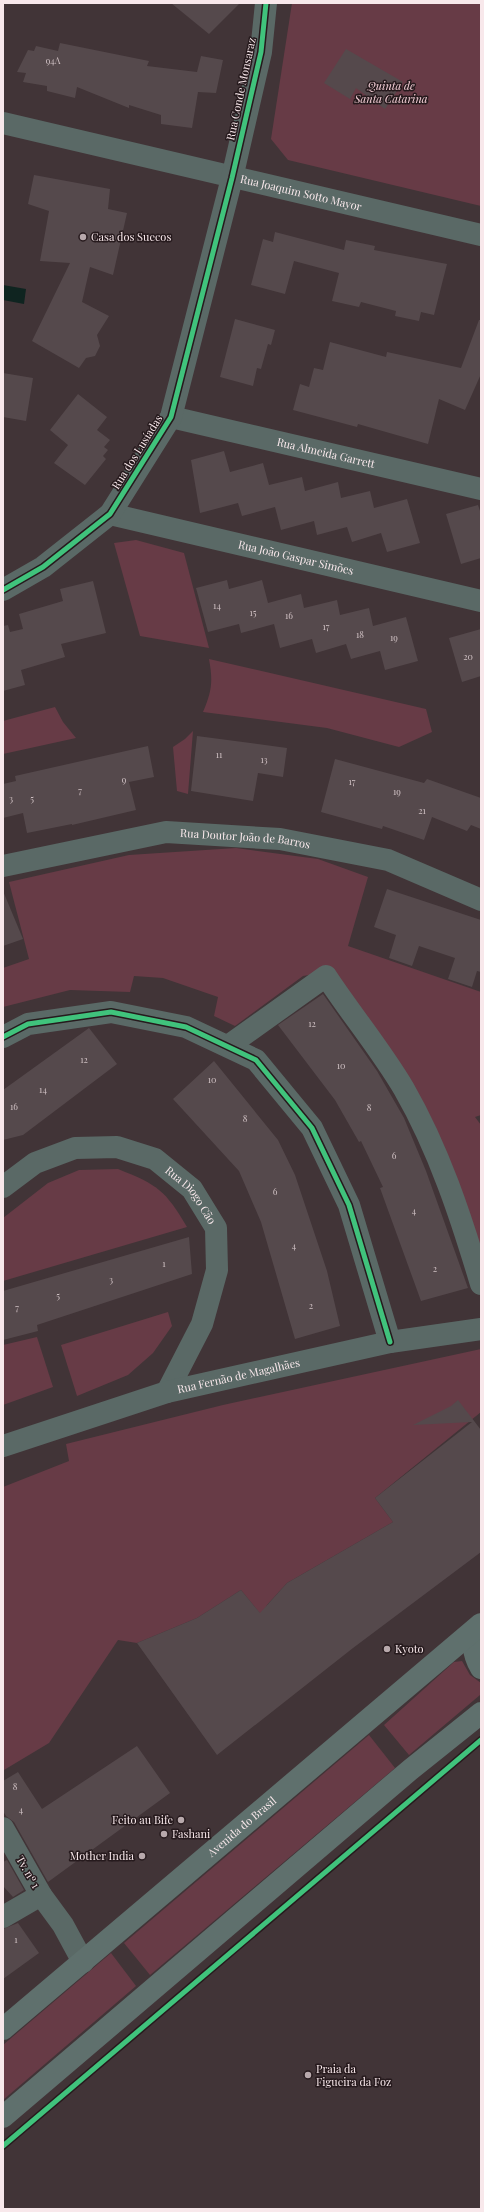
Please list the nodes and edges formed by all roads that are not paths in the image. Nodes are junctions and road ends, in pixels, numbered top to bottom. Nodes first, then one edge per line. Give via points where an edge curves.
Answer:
1 (266, 3) edge
2 (3, 123) edge
3 (232, 178) junction
4 (481, 236) edge
5 (171, 417) junction
6 (481, 489) edge
7 (110, 514) junction
8 (3, 590) edge
9 (481, 601) edge
10 (3, 866) edge
11 (481, 900) edge
12 (3, 1036) edge
13 (228, 1046) junction
14 (3, 1187) edge
15 (481, 1284) edge
16 (481, 1328) edge
17 (390, 1342) junction
18 (167, 1392) junction
19 (3, 1446) edge
20 (481, 1624) edge
21 (481, 1668) edge
22 (481, 1713) edge
23 (3, 1828) edge
24 (41, 1895) junction
25 (3, 1917) edge
26 (83, 1962) junction
27 (3, 2029) edge
28 (3, 2118) edge

1 - 3 street, Rua Conde Monsaraz via 261,52
2 - 3 street, Rua Joaquim Sotto Mayor
3 - 4 street, Rua Joaquim Sotto Mayor
3 - 5 street, Rua dos Lusíadas
5 - 6 street, Rua Almeida Garrett
5 - 7 street, Rua dos Lusíadas
7 - 8 street, Rua dos Lusíadas via 43,567
7 - 9 street, Rua João Gaspar Simões
10 - 11 street, Rua Doutor João de Barros via 166,832 280,839 388,860
12 - 13 street via 28,1024 112,1012 186,1027
13 - 15 street via 326,976 404,1089 433,1147 453,1196
13 - 17 street via 256,1060 312,1128 349,1205
14 - 18 street, Rua Diogo Cão via 35,1163 74,1148 117,1147 155,1160 192,1189 216,1228 217,1270 202,1324
16 - 17 street, Rua Fernão de Magalhães
17 - 18 street, Rua Fernão de Magalhães
18 - 19 street, Rua Fernão de Magalhães
20 - 21 main road, Avenida do Brasil via 473,1648
20 - 26 main road, Avenida do Brasil
22 - 28 main road via 410,1770
23 - 24 street, Tv. nº 1
24 - 25 street
24 - 26 street, Tv. nº 1 via 63,1925
26 - 27 main road, Avenida do Brasil

